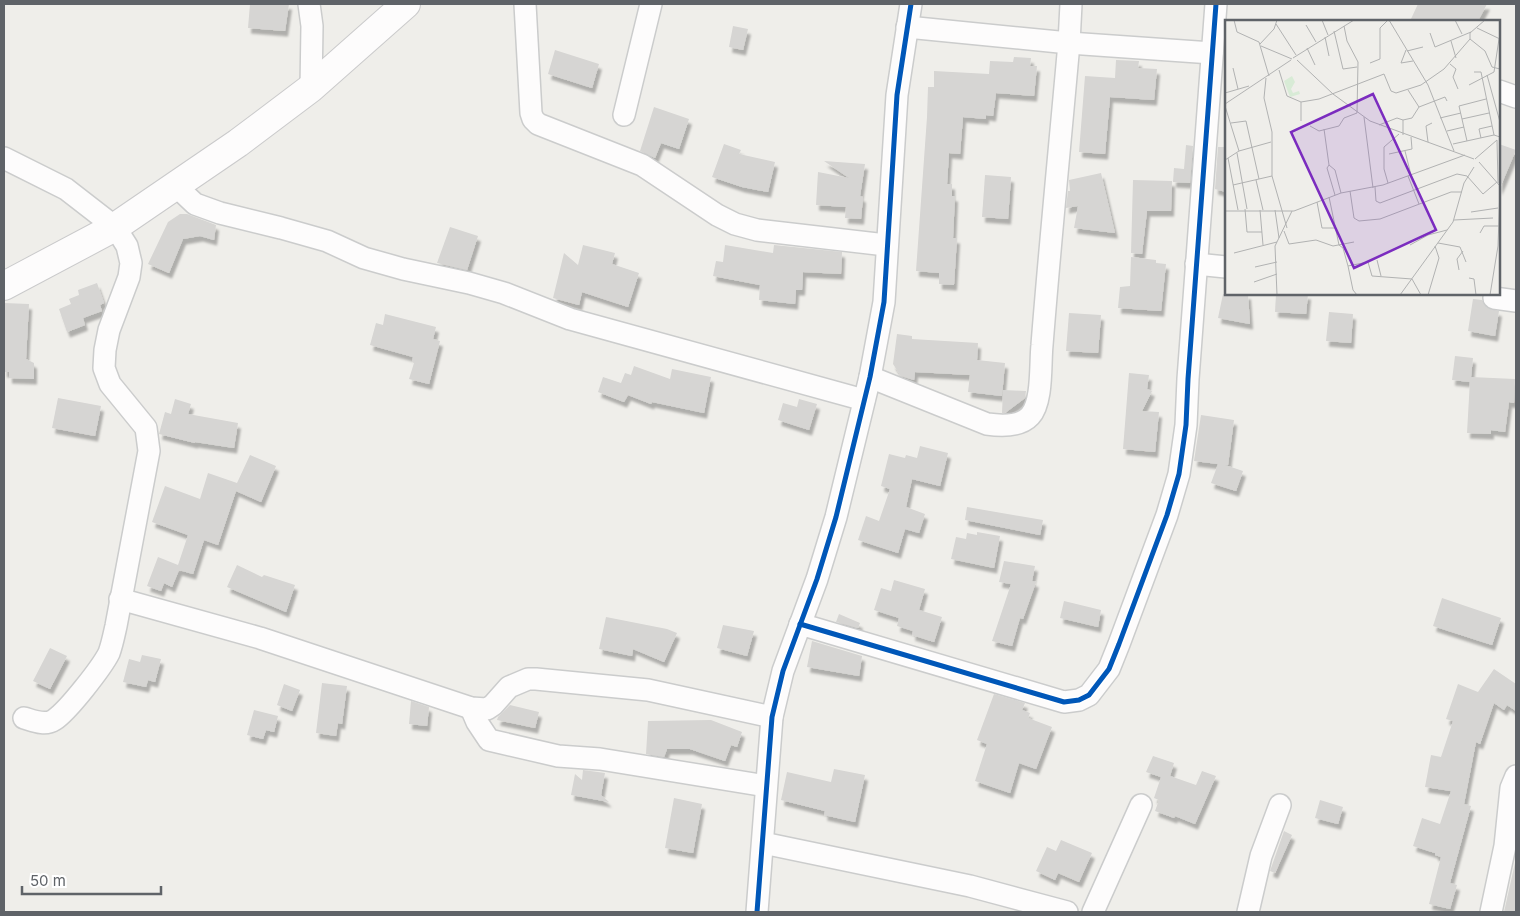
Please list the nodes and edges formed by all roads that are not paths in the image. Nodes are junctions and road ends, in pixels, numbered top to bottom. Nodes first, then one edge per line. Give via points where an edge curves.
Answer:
1 (309, 4) edge
2 (406, 4) edge
3 (525, 4) edge
4 (651, 4) edge
5 (911, 4) edge
6 (1071, 4) edge
7 (1216, 4) edge
8 (907, 27) junction
9 (1070, 43) junction
10 (1212, 54) junction
11 (311, 88) junction
12 (1500, 91) edge
13 (1516, 97) edge
14 (624, 115) dead end
15 (4, 158) edge
16 (176, 186) junction
17 (115, 227) junction
18 (886, 245) junction
19 (1196, 264) junction
20 (1225, 267) edge
21 (4, 286) edge
22 (1494, 298) dead end
23 (1516, 301) edge
24 (870, 377) junction
25 (864, 400) junction
26 (120, 599) junction
27 (800, 624) junction
28 (471, 708) junction
29 (772, 717) junction
30 (24, 718) dead end
31 (1516, 776) edge
32 (766, 786) junction
33 (1141, 805) dead end
34 (1280, 805) dead end
35 (763, 842) junction
36 (757, 912) edge
37 (1067, 912) edge
38 (1093, 912) edge
39 (1248, 912) edge
40 (1491, 912) edge

1 - 11 street
2 - 11 main road
3 - 18 street via 531,113 538,124 642,166 735,224 757,230
4 - 14 street
5 - 8 street
6 - 9 street
7 - 10 street
8 - 9 street
8 - 18 street via 897,94
9 - 10 street
9 - 24 street via 1039,391 1033,411 1025,420 1013,424 988,424
10 - 19 street
11 - 16 main road
12 - 13 street
15 - 17 street via 66,189
16 - 17 main road
16 - 25 street via 195,204 326,241 364,258 469,283 570,319
17 - 21 main road
17 - 26 street via 127,246 131,263 109,330 104,368 110,384 146,428 149,451
18 - 24 street via 884,302
19 - 20 street
19 - 27 street via 1186,425 1179,474 1167,515 1109,669 1089,695 1064,702
22 - 23 street
24 - 25 street
25 - 27 street via 836,517
26 - 28 street via 260,638
26 - 30 street via 109,652 98,671 54,720 40,723
27 - 29 street via 783,671
28 - 29 street via 487,709 509,687 536,679 648,690
28 - 32 street via 489,740 558,756 600,759
29 - 32 street
31 - 40 street via 1511,788 1505,846
32 - 35 street
33 - 38 street
34 - 39 street via 1261,856
35 - 36 street
35 - 37 street via 970,886

